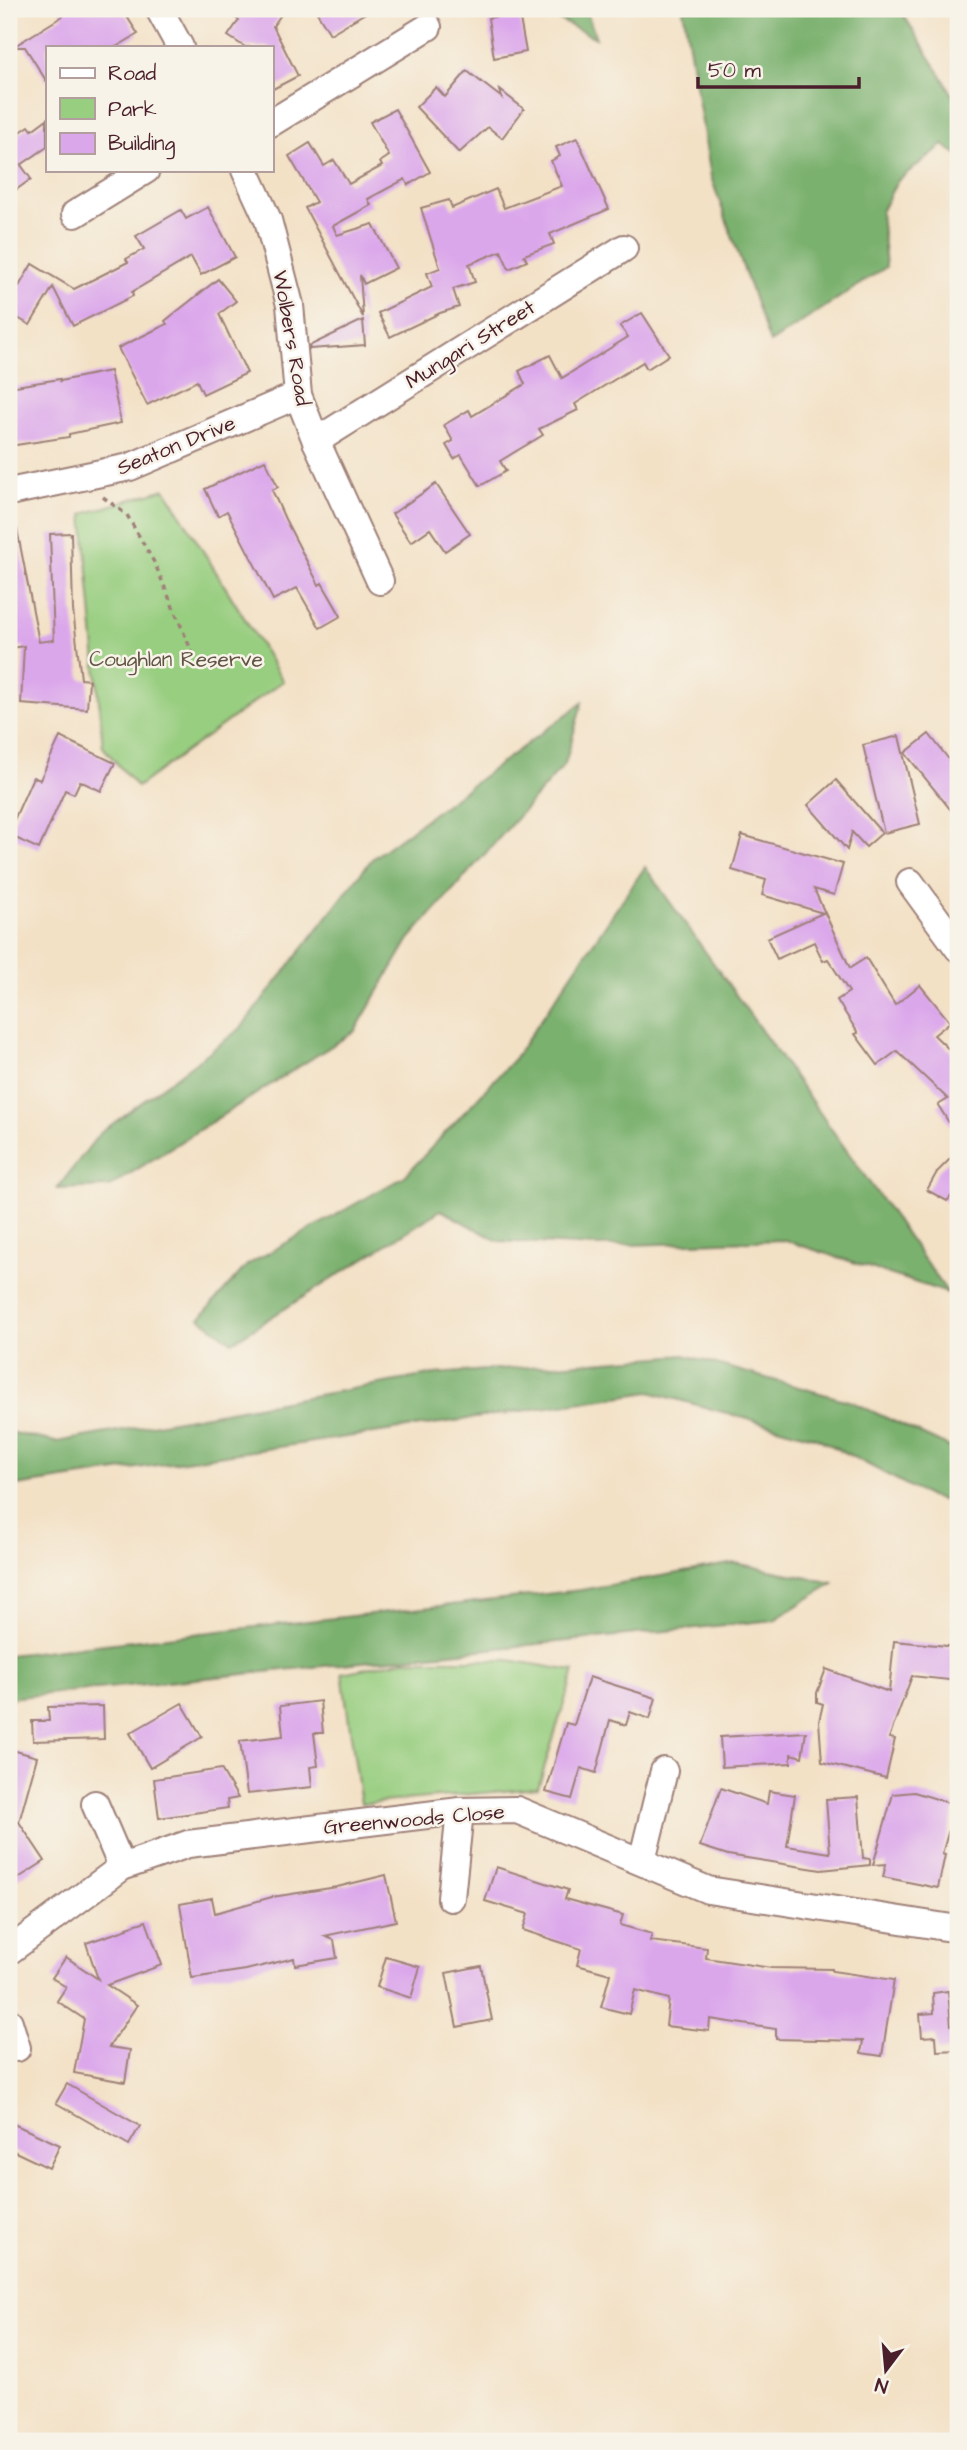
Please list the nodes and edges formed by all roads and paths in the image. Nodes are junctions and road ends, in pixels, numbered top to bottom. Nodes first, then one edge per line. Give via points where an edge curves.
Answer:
1 (159, 9) edge
2 (428, 27) dead end
3 (179, 46) edge
4 (273, 122) edge
5 (143, 172) edge
6 (246, 172) edge
7 (75, 214) dead end
8 (624, 248) dead end
9 (298, 395) junction
10 (316, 441) junction
11 (79, 478) junction
12 (9, 492) edge
13 (380, 581) dead end
14 (194, 657) dead end
15 (910, 882) dead end
16 (958, 948) edge
17 (664, 1771) dead end
18 (94, 1804) dead end
19 (460, 1811) junction
20 (642, 1861) junction
21 (122, 1867) junction
22 (451, 1898) dead end
23 (958, 1929) edge
24 (9, 1951) edge
25 (9, 2022) edge
26 (16, 2048) dead end

1 - 3 street
2 - 4 street
5 - 7 street
6 - 9 street, Wolbers Road via 268,220 289,305
8 - 10 street, Mungari Street
9 - 10 street, Wolbers Road
9 - 11 street, Seaton Drive via 130,467
10 - 13 street, Wolbers Road
11 - 12 street, Seaton Drive
11 - 14 path via 127,515 155,564
15 - 16 street
17 - 20 street
18 - 21 street
19 - 20 street, Greenwoods Close via 517,1810
19 - 21 street, Greenwoods Close via 188,1844
19 - 22 street
20 - 23 street, Greenwoods Close via 708,1889
21 - 24 street, Greenwoods Close
25 - 26 street

